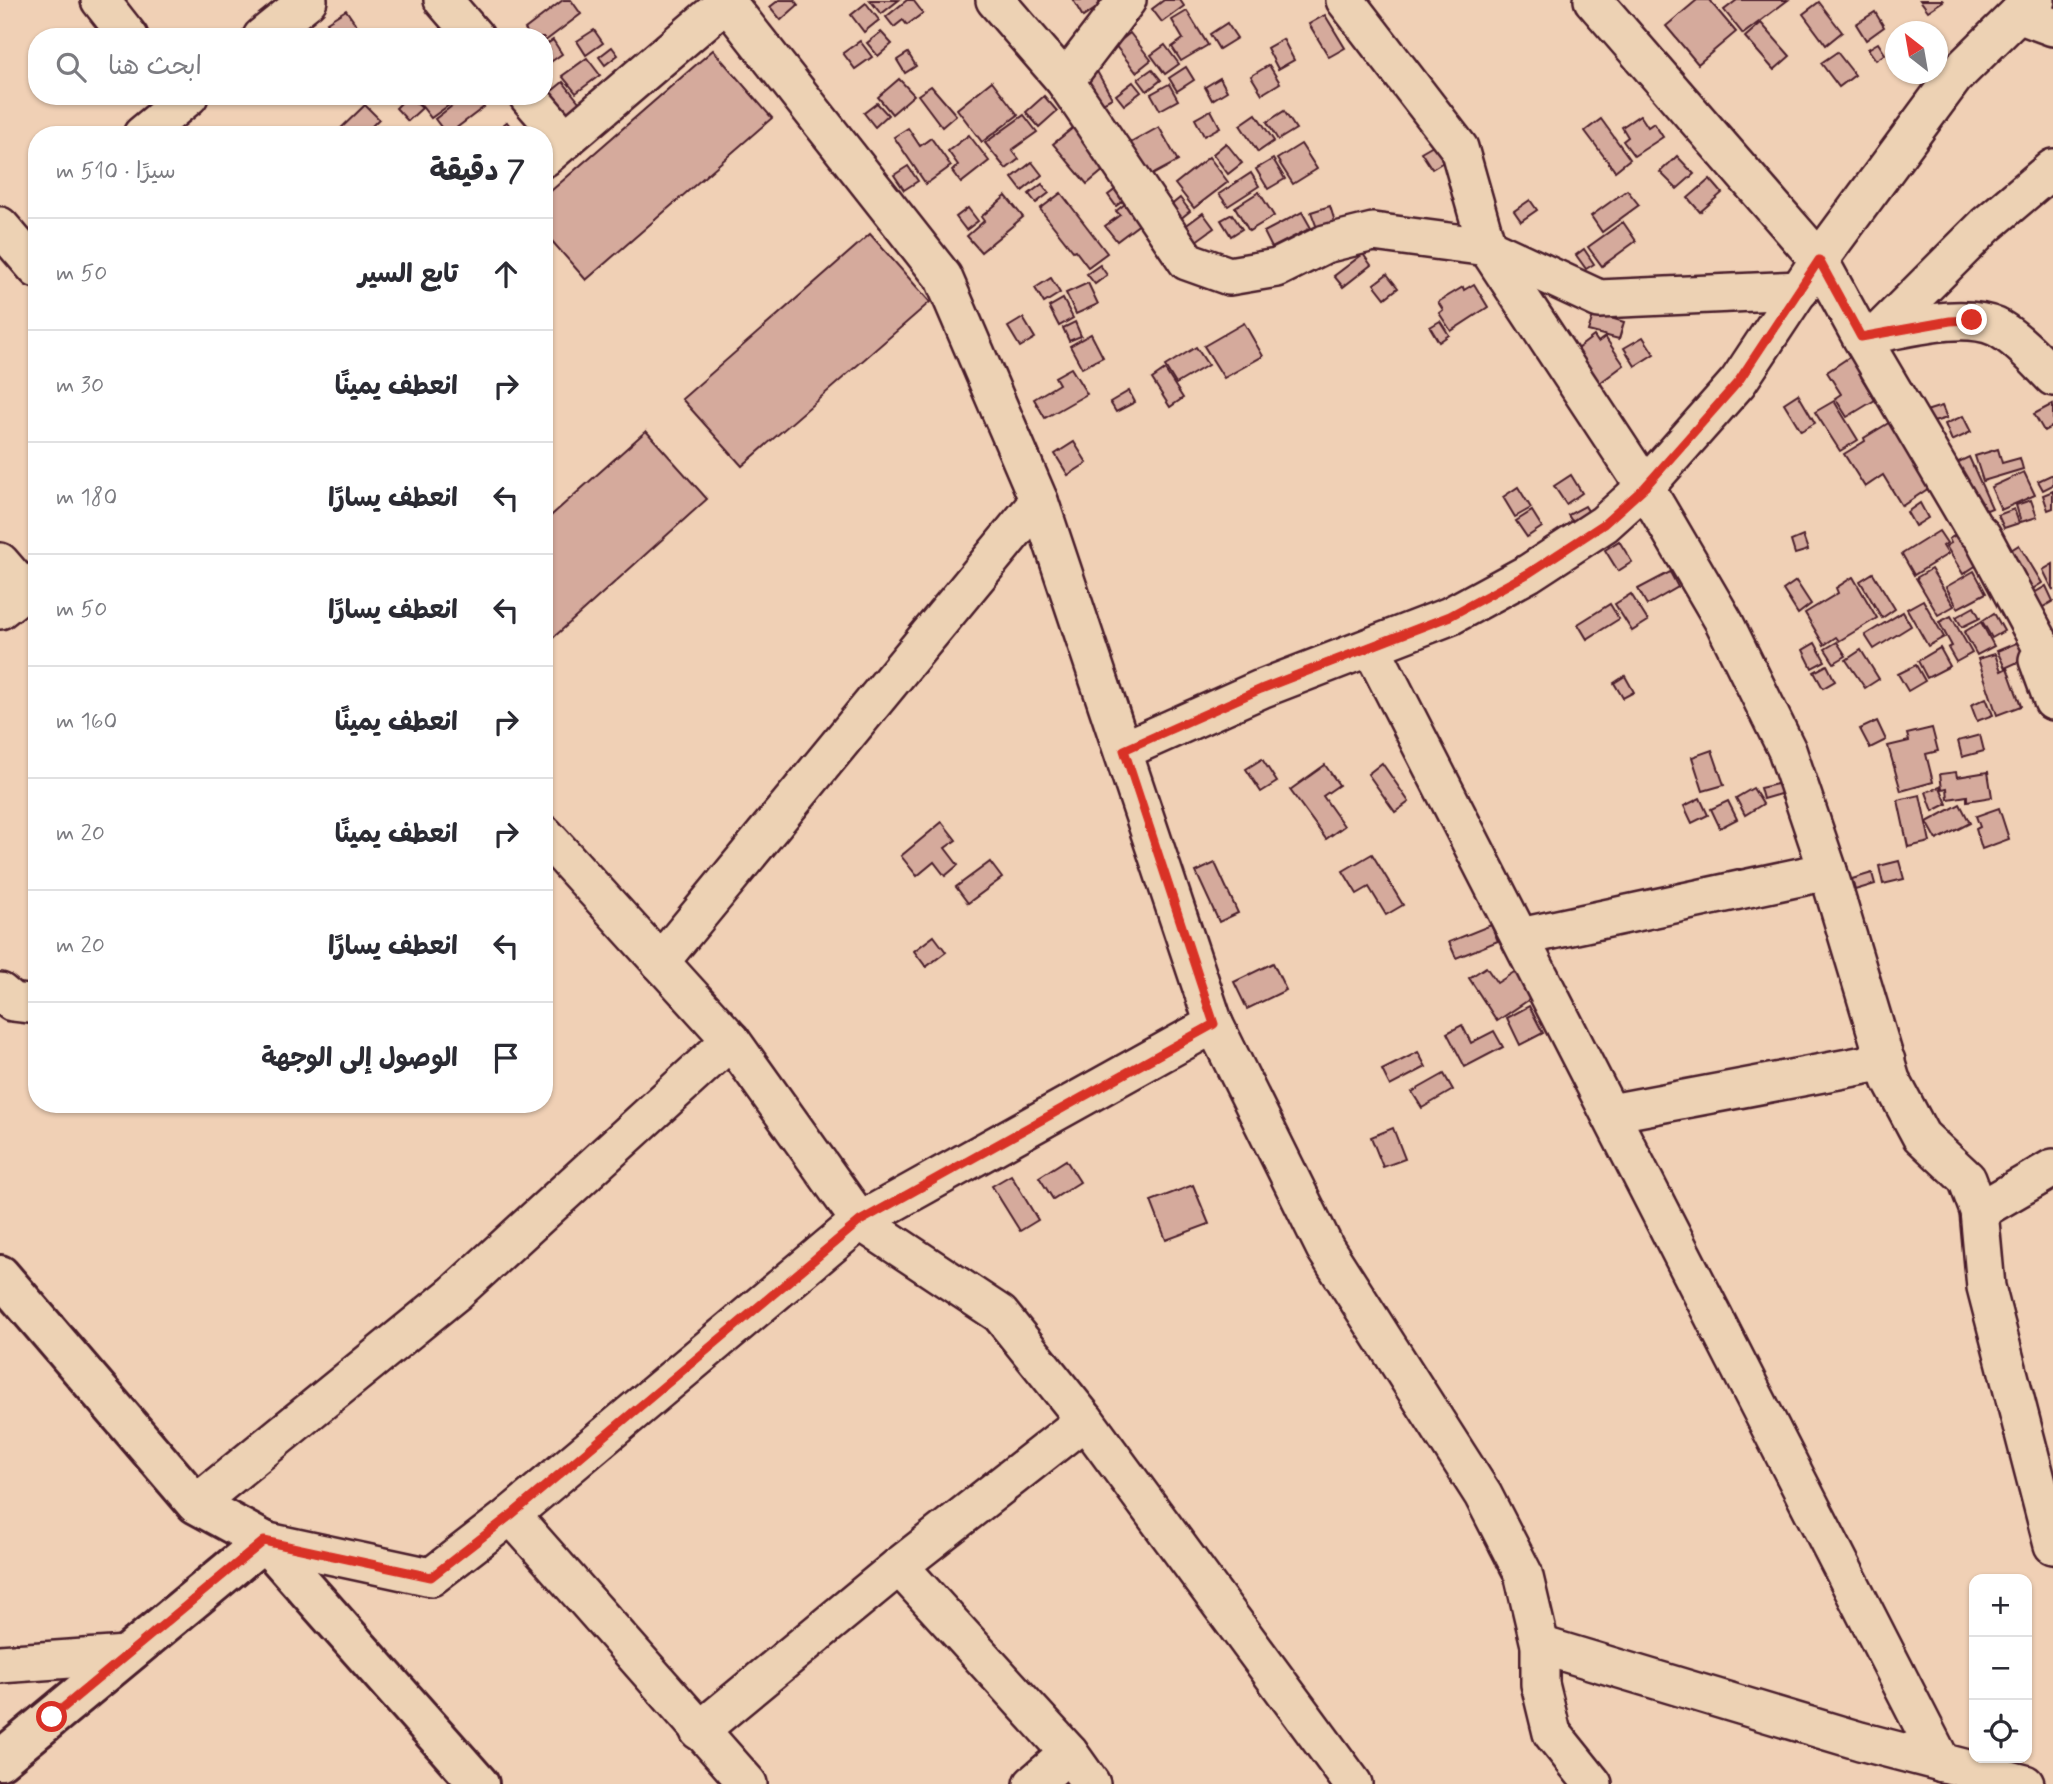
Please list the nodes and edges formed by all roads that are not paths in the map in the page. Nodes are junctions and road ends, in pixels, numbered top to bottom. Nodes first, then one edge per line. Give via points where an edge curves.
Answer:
1 (100, 0) edge
2 (308, 0) edge
3 (443, 0) edge
4 (995, 0) edge
5 (1127, 0) edge
6 (1345, 0) edge
7 (1593, 0) edge
8 (727, 1) edge
9 (2027, 7) edge
10 (2053, 27) edge
11 (122, 28) edge
12 (273, 28) edge
13 (467, 28) edge
14 (1065, 81) junction
15 (174, 105) edge
16 (533, 105) edge
17 (152, 126) edge
18 (543, 126) edge
19 (555, 149) edge
20 (2053, 168) edge
21 (16, 230) edge
22 (1487, 247) junction
23 (28, 252) edge
24 (1809, 275) junction
25 (1870, 335) junction
26 (2053, 377) edge
27 (1645, 487) junction
28 (1040, 501) junction
29 (0, 562) edge
30 (20, 594) edge
31 (1371, 647) junction
32 (2053, 701) edge
33 (1124, 750) junction
34 (553, 844) edge
35 (1828, 871) junction
36 (1520, 937) junction
37 (660, 962) junction
38 (0, 992) edge
39 (28, 1004) edge
40 (1214, 1024) junction
41 (732, 1040) junction
42 (1886, 1061) junction
43 (1611, 1113) junction
44 (2053, 1168) edge
45 (1979, 1211) junction
46 (860, 1221) junction
47 (0, 1275) edge
48 (1085, 1420) junction
49 (197, 1504) junction
50 (511, 1515) junction
51 (264, 1541) junction
52 (2053, 1545) edge
53 (899, 1566) junction
54 (1540, 1645) junction
55 (126, 1655) junction
56 (0, 1664) edge
57 (699, 1731) junction
58 (1069, 1753) junction
59 (0, 1760) edge
60 (1942, 1763) junction
61 (479, 1784) edge
62 (748, 1784) edge
63 (1033, 1784) edge
64 (1091, 1784) edge
65 (1353, 1784) edge
66 (1593, 1784) edge
67 (2025, 1784) edge

1 - 11 street
2 - 12 street
3 - 13 street
4 - 14 street
5 - 14 street
6 - 22 street via 1459,148
7 - 24 street
8 - 19 street
8 - 28 street via 943,277
9 - 10 street
9 - 24 street via 1954,77
14 - 22 street via 1187,261 1229,276 1278,268 1325,244 1373,232
15 - 17 street
16 - 18 street
20 - 25 street
21 - 23 street
22 - 24 street via 1599,299
22 - 27 street
24 - 25 street
24 - 27 street via 1738,382
25 - 26 street via 1972,320 1997,328
25 - 32 street via 2046,655 2038,660
27 - 31 street via 1604,524 1529,573 1450,616
27 - 35 street via 1724,622 1787,750
28 - 33 street
28 - 37 street
29 - 30 street
31 - 33 street via 1261,689
31 - 36 street
33 - 40 street
34 - 37 street
35 - 36 street
35 - 42 street
36 - 43 street
37 - 41 street
38 - 39 street via 12,1002
40 - 46 street
40 - 54 street via 1325,1248 1483,1495 1523,1573
41 - 46 street
41 - 49 street via 455,1293
42 - 43 street
42 - 45 street via 1891,1080 1921,1136 1967,1179
43 - 60 street
44 - 45 street
45 - 52 street via 1986,1287
46 - 48 street via 1000,1314
46 - 50 street
47 - 49 street
48 - 53 street
48 - 65 street
49 - 51 street
50 - 51 street via 431,1577
50 - 57 street
51 - 55 street
51 - 61 street
53 - 57 street
53 - 58 street
54 - 60 street
54 - 66 street via 1540,1685 1552,1733
55 - 56 street
55 - 59 street
57 - 62 street
58 - 63 street
58 - 64 street
60 - 67 street

